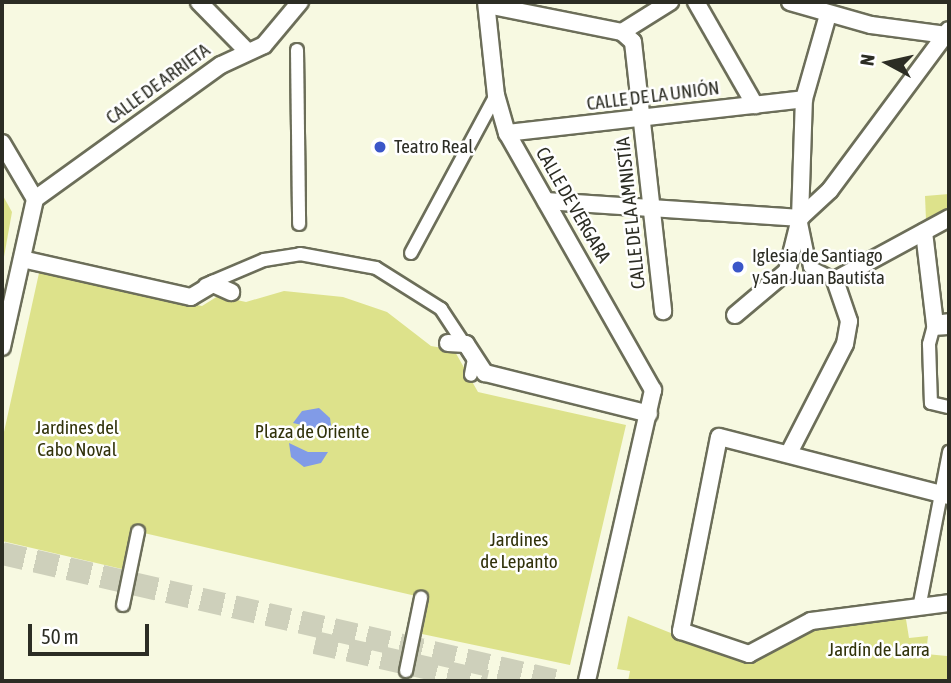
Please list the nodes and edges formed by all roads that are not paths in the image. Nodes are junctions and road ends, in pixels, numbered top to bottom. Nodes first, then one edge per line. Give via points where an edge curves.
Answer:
1 (199, 2) edge
2 (300, 2) edge
3 (670, 2) edge
4 (696, 2) edge
5 (790, 2) edge
6 (486, 3) edge
7 (828, 15) junction
8 (622, 32) junction
9 (948, 32) edge
10 (247, 51) junction
11 (297, 51) dead end
12 (496, 95) junction
13 (804, 99) junction
14 (755, 105) junction
15 (643, 120) junction
16 (507, 132) junction
17 (2, 143) edge
18 (35, 199) junction
19 (546, 201) junction
20 (652, 206) junction
21 (800, 218) junction
22 (949, 218) edge
23 (299, 225) dead end
24 (924, 232) junction
25 (411, 253) dead end
26 (22, 259) junction
27 (835, 280) junction
28 (231, 292) dead end
29 (190, 300) junction
30 (663, 312) dead end
31 (735, 315) dead end
32 (945, 325) edge
33 (448, 343) dead end
34 (466, 344) junction
35 (2, 347) edge
36 (471, 375) dead end
37 (949, 407) edge
38 (649, 414) junction
39 (790, 451) junction
40 (949, 452) edge
41 (944, 495) edge
42 (138, 532) dead end
43 (421, 598) dead end
44 (920, 603) junction
45 (949, 603) edge
46 (123, 605) dead end
47 (406, 671) dead end
48 (587, 681) edge

1 - 10 street
2 - 10 street, CALLE DE ARRIETA via 264,45
3 - 8 street
4 - 14 street
5 - 7 street
6 - 8 street
6 - 12 street, CALLE DE VERGARA
7 - 9 street
7 - 13 street
8 - 15 street, CALLE DE LA AMNISTÍA via 633,42
9 - 21 street via 830,190
10 - 18 street, CALLE DE ARRIETA
11 - 23 street
12 - 16 street, CALLE DE VERGARA
12 - 25 street
13 - 14 street, CALLE DE LA UNIÓN
13 - 21 street
14 - 15 street, CALLE DE LA UNIÓN
15 - 16 street, CALLE DE LA UNIÓN
15 - 20 street, CALLE DE LA AMNISTÍA
16 - 19 street, CALLE DE VERGARA
17 - 18 street
18 - 26 street
19 - 20 street
19 - 38 street, CALLE DE VERGARA via 653,390
20 - 21 street
20 - 30 street, CALLE DE LA AMNISTÍA
21 - 27 street via 810,267
21 - 31 street via 787,271
22 - 24 street
24 - 27 street
24 - 32 street
26 - 29 street
26 - 35 street
27 - 39 street via 849,321 845,344
28 - 29 street via 214,284
29 - 34 street via 264,260 324,255 397,277 441,309
32 - 37 street via 933,329 929,344 931,404
33 - 34 street
34 - 36 street via 474,359
34 - 38 street via 485,373
38 - 48 street, CALLE DE VERGARA
39 - 41 street
39 - 44 street via 725,435 715,442 681,631 749,654 811,621
40 - 41 street
41 - 44 street
42 - 46 street
43 - 47 street
44 - 45 street

